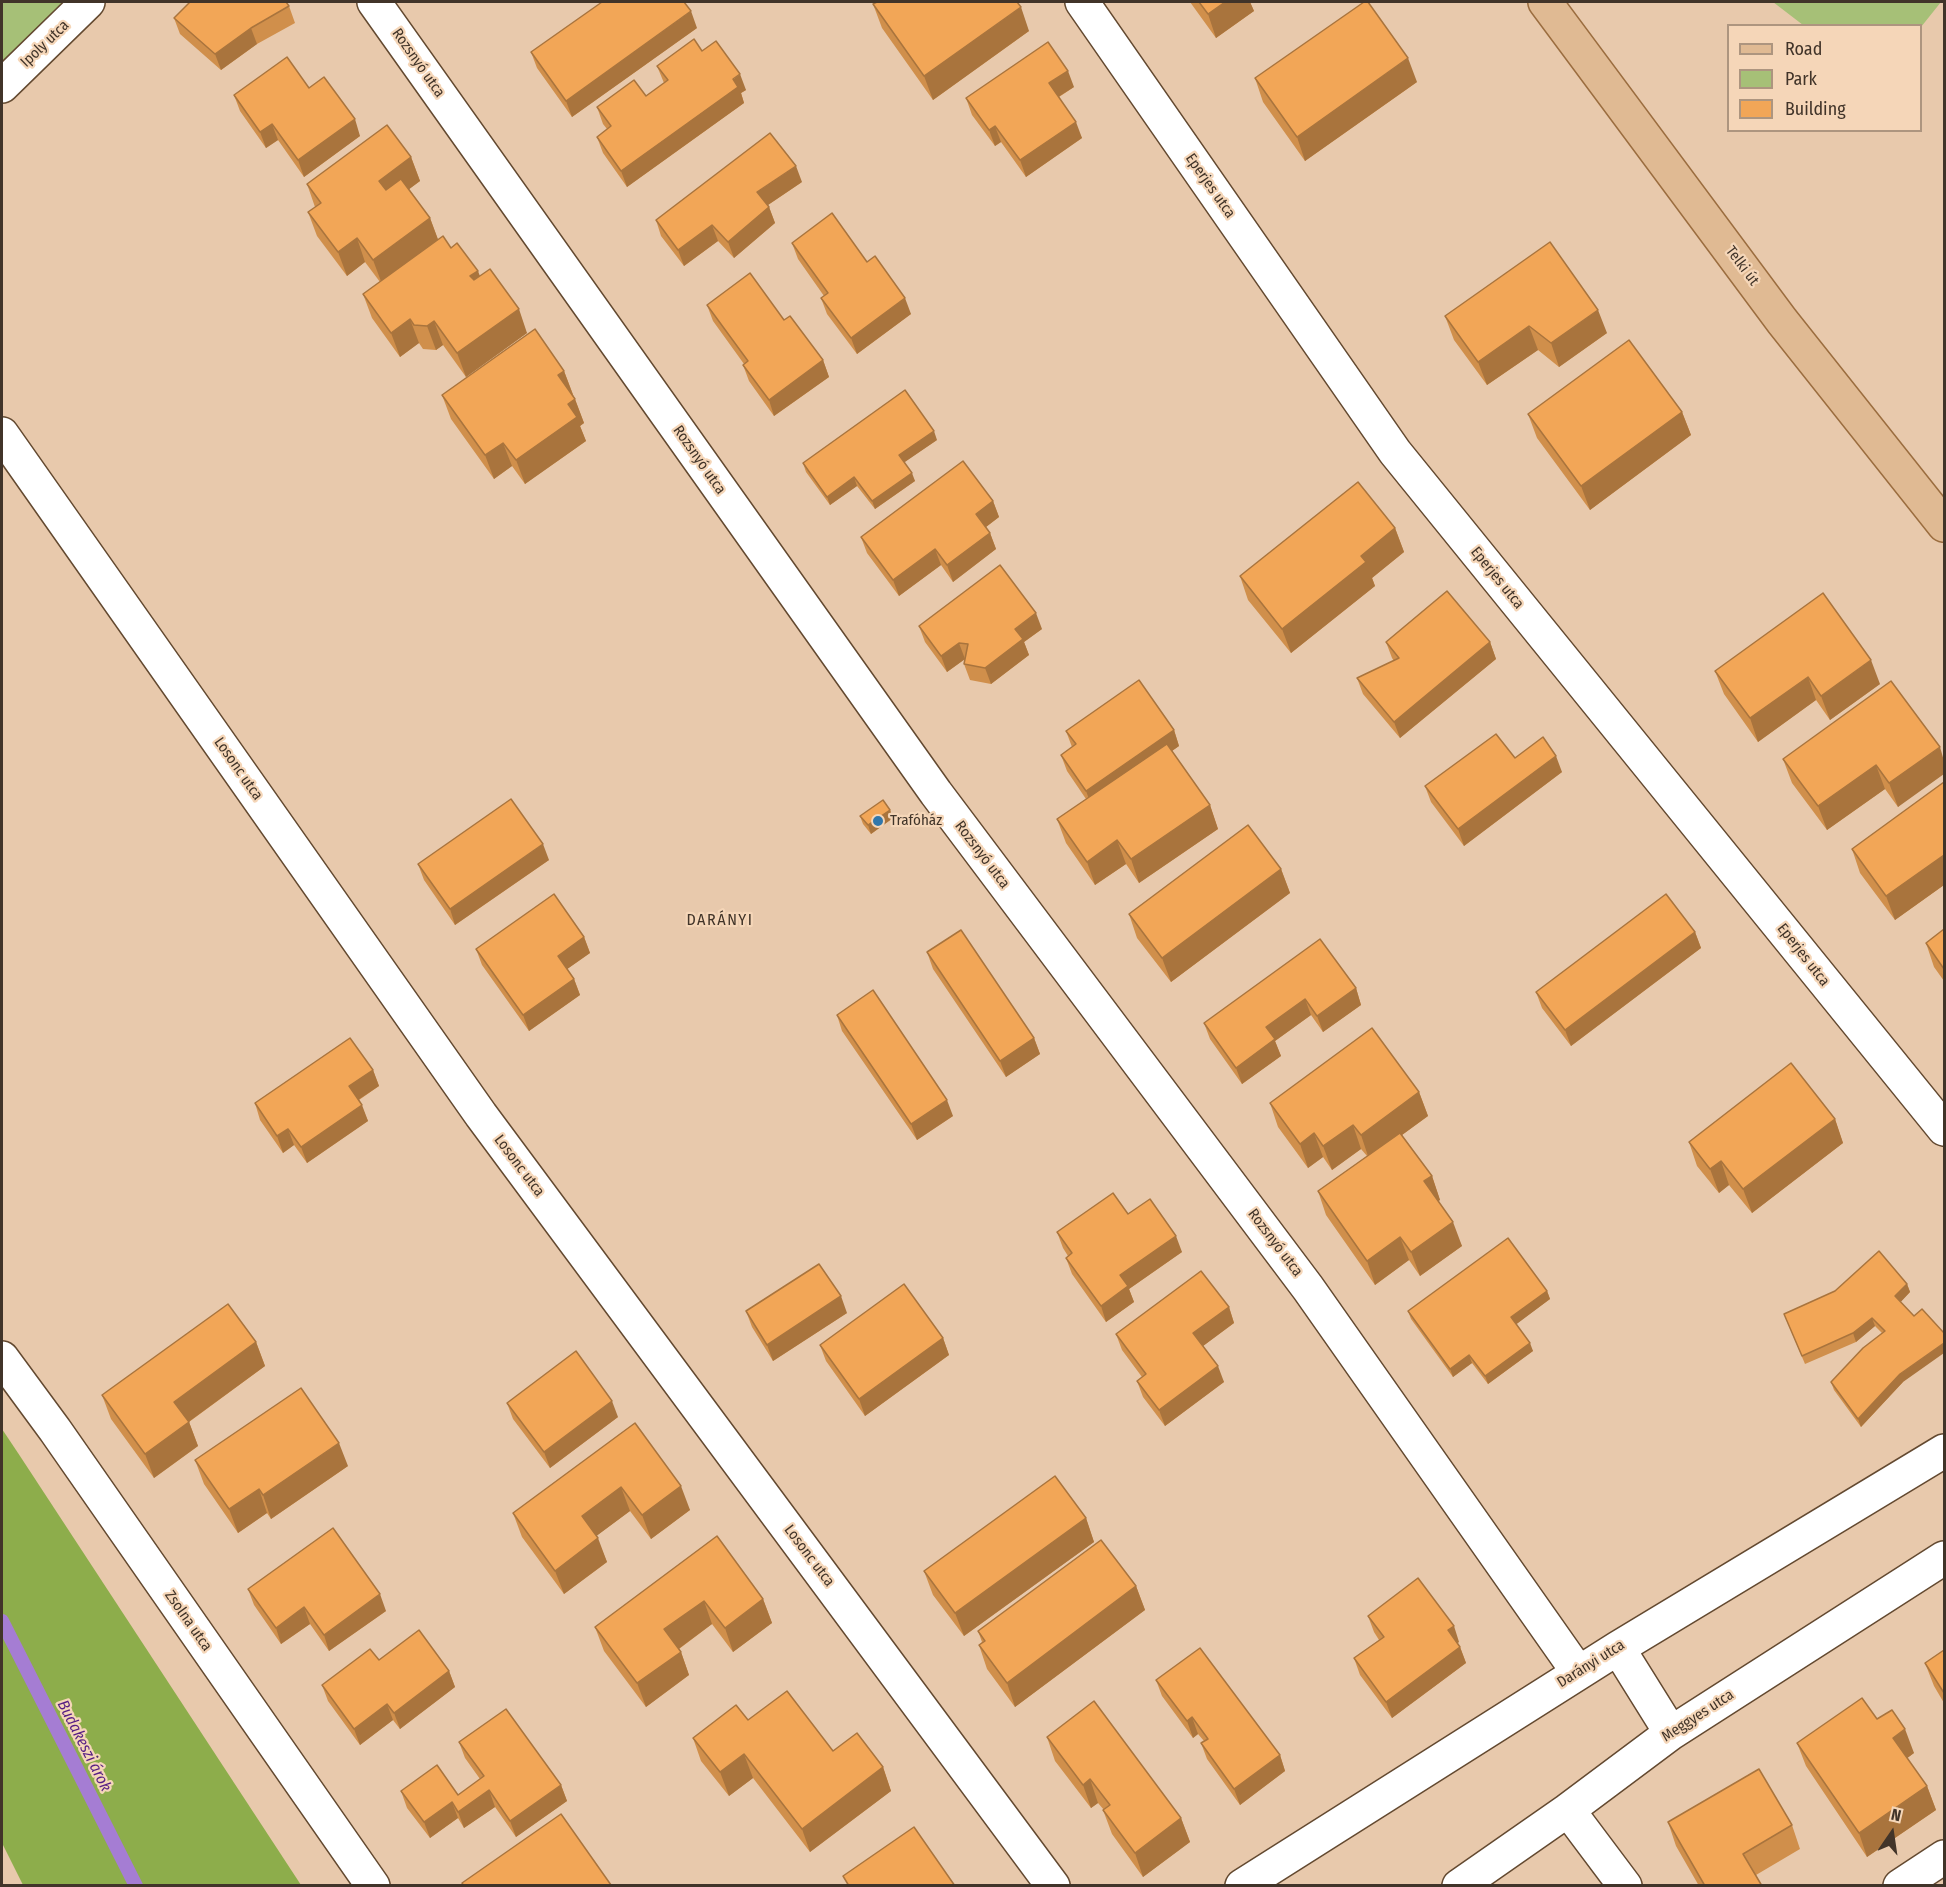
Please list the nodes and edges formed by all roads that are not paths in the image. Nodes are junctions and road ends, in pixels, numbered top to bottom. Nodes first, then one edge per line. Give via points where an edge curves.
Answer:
1 (88, 2) edge
2 (374, 2) edge
3 (1082, 2) edge
4 (1545, 2) edge
5 (2, 86) edge
6 (2, 434) edge
7 (1944, 525) edge
8 (1944, 1130) edge
9 (2, 1358) edge
10 (1944, 1451) edge
11 (1944, 1558) edge
12 (1618, 1648) junction
13 (1578, 1672) junction
14 (1671, 1732) junction
15 (1568, 1810) junction
16 (1944, 1857) edge
17 (373, 1886) edge
18 (1053, 1886) edge
19 (1242, 1886) edge
20 (1459, 1886) edge
21 (1625, 1886) edge
22 (1900, 1886) edge

1 - 5 street, Ipoly utca
2 - 13 street, Rozsnyó utca via 929,783 1308,1288
3 - 8 street, Eperjes utca via 1395,452
4 - 7 main road, Telki út via 1782,321
6 - 18 street, Losonc utca via 481,1115
9 - 17 street, Zsolna utca
10 - 12 street, Darányi utca
11 - 14 street, Meggyes utca
12 - 13 street, Darányi utca
12 - 14 street
13 - 19 street, Darányi utca
14 - 15 street, Meggyes utca
15 - 20 street, Meggyes utca
15 - 21 street
16 - 22 street

